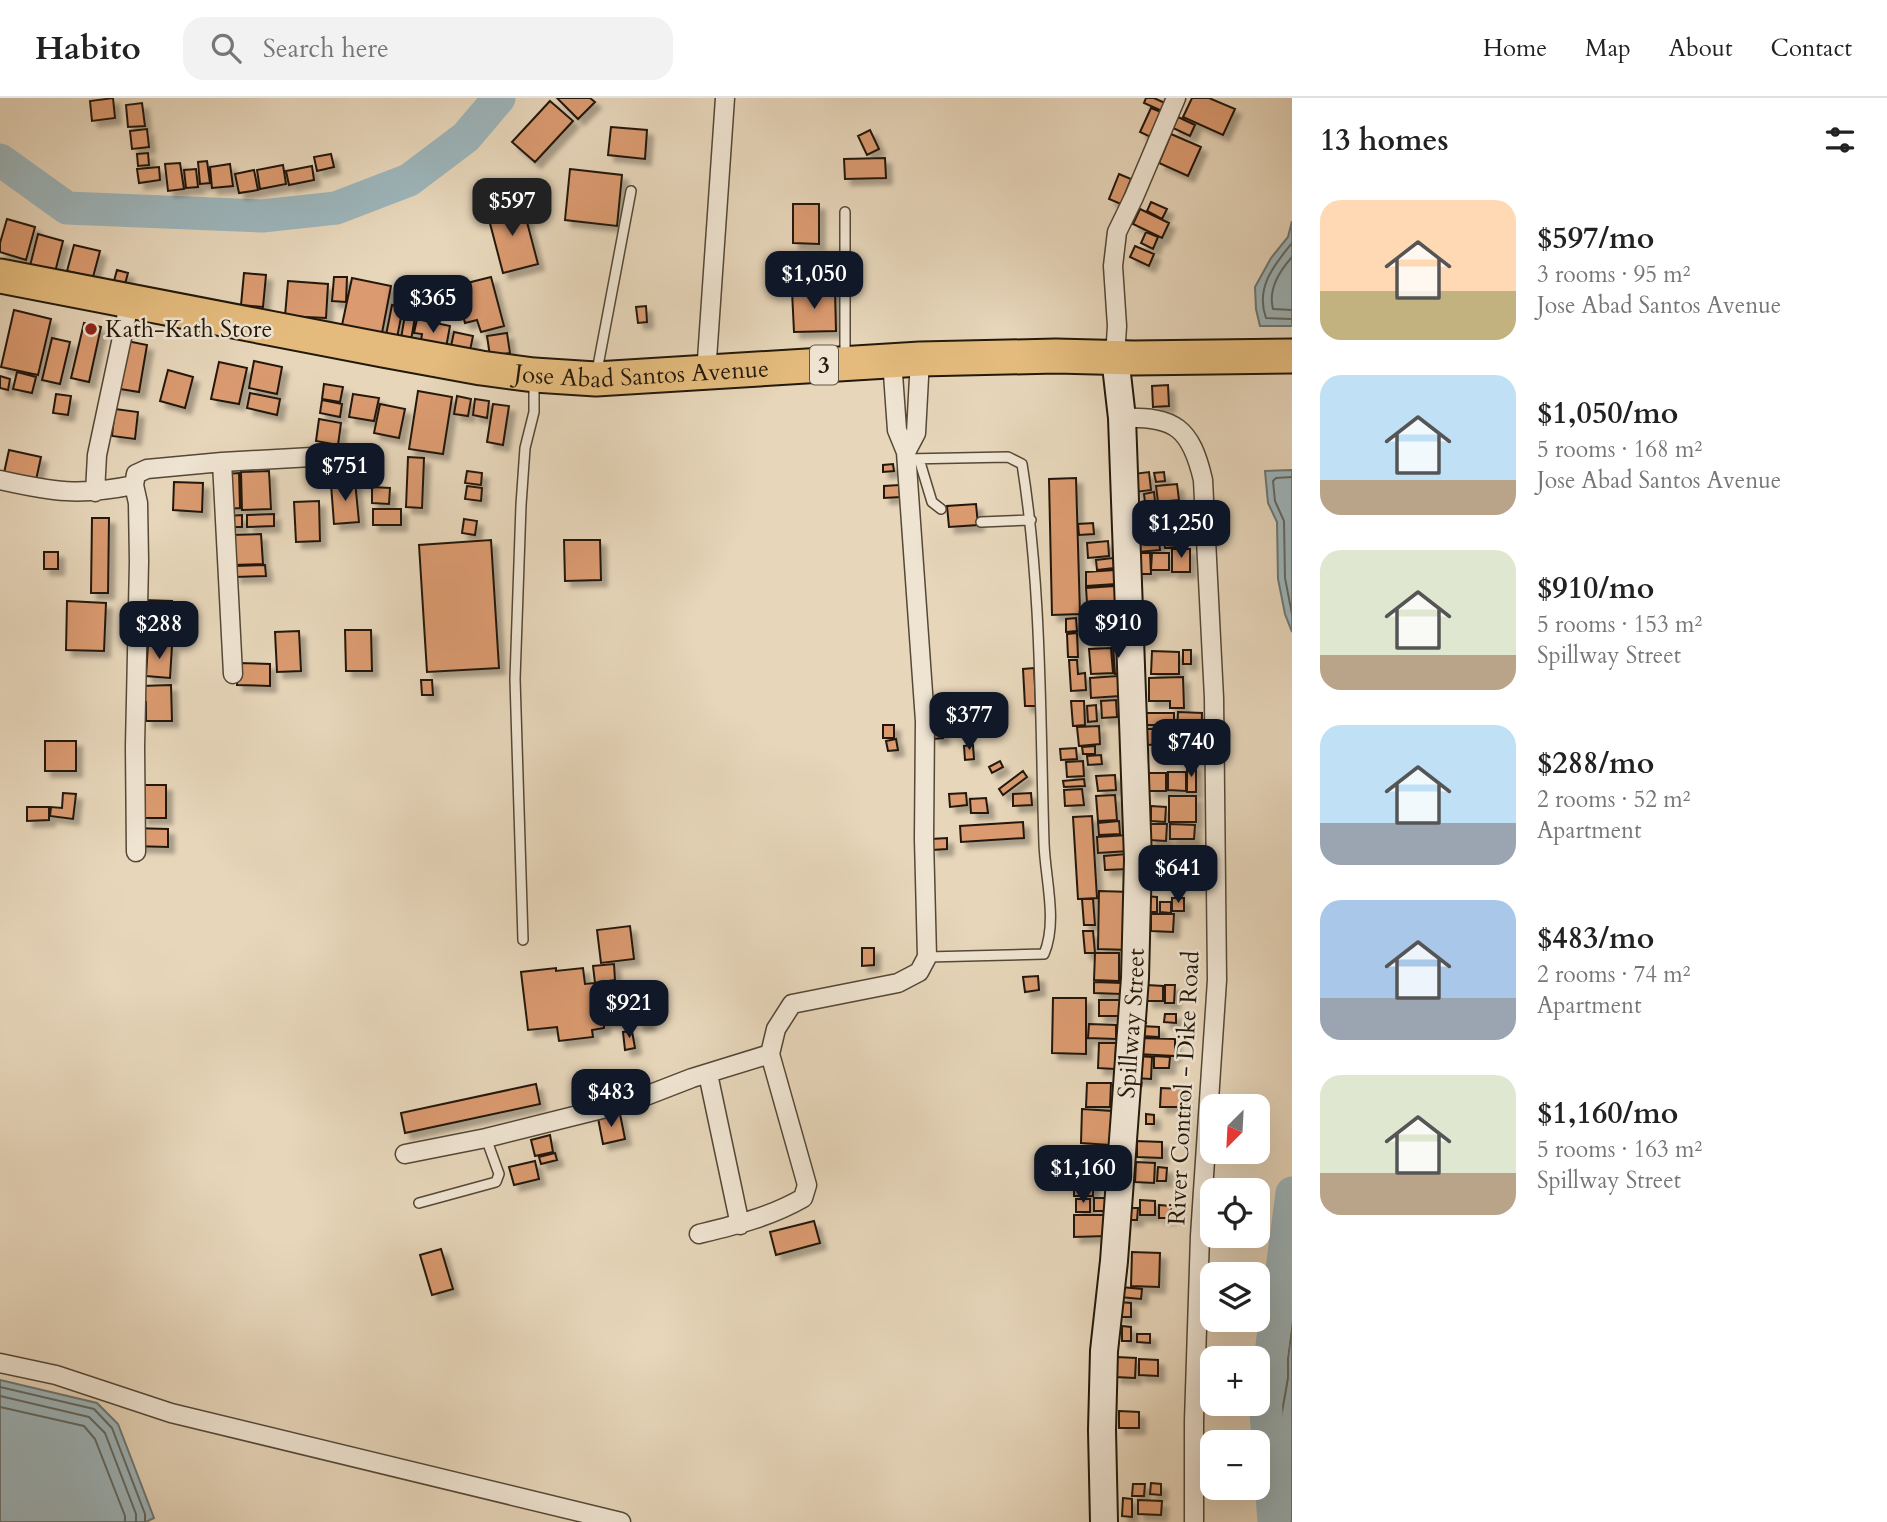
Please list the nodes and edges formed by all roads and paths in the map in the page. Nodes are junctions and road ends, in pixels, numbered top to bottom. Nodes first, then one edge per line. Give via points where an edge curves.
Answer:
1 (725, 98) edge
2 (1176, 98) edge
3 (631, 191) dead end
4 (845, 212) dead end
5 (0, 276) edge
6 (131, 300) junction
7 (1292, 356) edge
8 (1124, 358) junction
9 (906, 360) junction
10 (845, 364) junction
11 (706, 374) junction
12 (534, 375) junction
13 (596, 379) junction
14 (1122, 418) junction
15 (312, 457) dead end
16 (910, 457) junction
17 (222, 462) junction
18 (0, 480) edge
19 (134, 485) junction
20 (95, 492) junction
21 (941, 509) dead end
22 (1031, 520) junction
23 (981, 522) dead end
24 (233, 674) dead end
25 (136, 852) dead end
26 (523, 940) dead end
27 (927, 957) junction
28 (770, 1054) junction
29 (708, 1074) junction
30 (486, 1138) junction
31 (405, 1154) dead end
32 (419, 1203) dead end
33 (740, 1225) junction
34 (699, 1234) dead end
35 (0, 1363) edge
36 (621, 1522) edge
37 (1104, 1522) edge
38 (1194, 1522) edge

1 - 11 street
2 - 8 street via 1116,232 1113,266
3 - 13 lane
4 - 10 lane
5 - 6 highway, Jose Abad Santos Avenue / 3
6 - 12 highway, Jose Abad Santos Avenue / 3
6 - 20 street via 97,456
7 - 8 highway, Jose Abad Santos Avenue / 3
8 - 9 highway, Jose Abad Santos Avenue / 3
8 - 14 street, Spillway Street
9 - 10 highway, Jose Abad Santos Avenue / 3
9 - 16 street via 916,433
9 - 16 street via 897,430
10 - 11 highway, Jose Abad Santos Avenue / 3
11 - 13 highway, Jose Abad Santos Avenue / 3
12 - 13 highway, Jose Abad Santos Avenue / 3
12 - 26 lane via 534,412 521,494 515,679
14 - 37 street, Spillway Street via 1138,859 1135,978 1104,1351
14 - 38 street, River Control - Dike Road via 1147,417 1179,430 1198,458 1203,480 1214,698 1217,980 1200,1236
15 - 17 street
16 - 21 lane via 932,502
16 - 22 lane via 1008,457 1022,464
16 - 27 street via 925,721
17 - 19 street via 147,469 136,474
17 - 24 street
18 - 20 street via 51,491
19 - 20 street
19 - 25 street via 139,561
22 - 23 lane
22 - 27 lane via 1049,944 1044,954
27 - 28 street via 919,972 898,983 792,1004 776,1029
28 - 29 street
28 - 33 street via 807,1185 803,1198
29 - 30 street via 630,1102
29 - 33 street
30 - 31 street
30 - 32 lane via 499,1174 496,1182
33 - 34 street
35 - 36 street via 56,1375 171,1413

